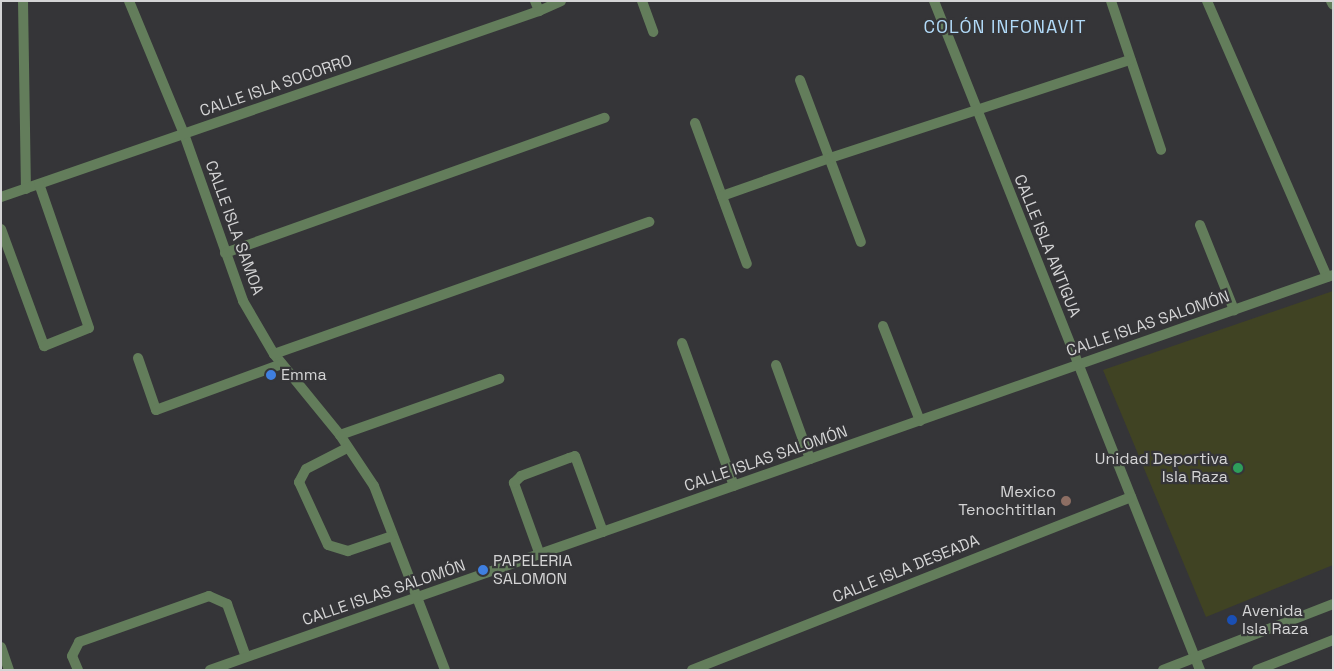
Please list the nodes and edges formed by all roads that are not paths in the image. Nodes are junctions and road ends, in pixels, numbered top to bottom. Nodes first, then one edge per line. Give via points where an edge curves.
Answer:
1 (23, 1) edge
2 (129, 1) edge
3 (561, 1) edge
4 (642, 1) edge
5 (934, 1) edge
6 (1111, 1) edge
7 (1207, 1) edge
8 (1331, 1) edge
9 (1333, 5) edge
10 (537, 6) edge
11 (652, 32) dead end
12 (1130, 60) junction
13 (800, 80) dead end
14 (976, 110) junction
15 (606, 118) dead end
16 (696, 123) dead end
17 (184, 134) junction
18 (1161, 150) dead end
19 (830, 158) junction
20 (39, 184) junction
21 (26, 189) junction
22 (722, 196) junction
23 (1, 197) edge
24 (649, 222) dead end
25 (1200, 225) dead end
26 (1, 229) edge
27 (861, 242) dead end
28 (226, 253) junction
29 (747, 264) dead end
30 (1330, 276) edge
31 (1234, 310) junction
32 (883, 326) dead end
33 (682, 343) dead end
34 (274, 354) junction
35 (138, 358) dead end
36 (282, 364) junction
37 (1078, 364) junction
38 (776, 365) dead end
39 (499, 379) dead end
40 (920, 421) junction
41 (340, 435) junction
42 (347, 448) junction
43 (810, 459) junction
44 (734, 486) junction
45 (1131, 497) junction
46 (603, 532) junction
47 (392, 536) junction
48 (540, 555) junction
49 (416, 598) junction
50 (1333, 604) edge
51 (1333, 640) edge
52 (1, 647) edge
53 (246, 657) junction
54 (1195, 657) junction
55 (9, 670) edge
56 (78, 670) edge
57 (210, 670) edge
58 (445, 670) edge
59 (692, 670) edge
60 (1163, 670) edge
61 (1200, 670) edge
62 (1257, 670) edge

1 - 21 street
2 - 17 street, CALLE ISLA SAMOA
3 - 10 street, CALLE ISLA SOCORRO
4 - 11 street
5 - 14 street, CALLE ISLA ANTIGUA
6 - 12 street
7 - 30 street
8 - 9 street
10 - 17 street, CALLE ISLA SOCORRO
12 - 14 street
12 - 18 street
13 - 19 street
14 - 19 street
14 - 37 street, CALLE ISLA ANTIGUA
15 - 28 street
16 - 22 street
17 - 20 street, CALLE ISLA SOCORRO
17 - 28 street, CALLE ISLA SAMOA
19 - 22 street
19 - 27 street
20 - 21 street, CALLE ISLA SOCORRO
20 - 26 street via 88,328 44,346
21 - 23 street, CALLE ISLA SOCORRO
22 - 29 street
24 - 34 street
25 - 31 street
28 - 34 street, CALLE ISLA SAMOA via 243,301
30 - 31 street, CALLE ISLAS SALOMÓN
31 - 37 street, CALLE ISLAS SALOMÓN
32 - 40 street
33 - 44 street
34 - 36 street, CALLE ISLA SAMOA
35 - 36 street via 156,410
36 - 41 street, CALLE ISLA SAMOA
37 - 40 street, CALLE ISLAS SALOMÓN
37 - 45 street, CALLE ISLA ANTIGUA
38 - 43 street
39 - 41 street
40 - 43 street, CALLE ISLAS SALOMÓN
41 - 42 street, CALLE ISLA SAMOA
42 - 47 street, CALLE ISLA SAMOA via 374,486
42 - 47 street via 306,469 298,482 328,546 348,551
43 - 44 street, CALLE ISLAS SALOMÓN
44 - 46 street, CALLE ISLAS SALOMÓN
45 - 54 street, CALLE ISLA ANTIGUA
45 - 59 street, CALLE ISLA DESEADA
46 - 48 street, CALLE ISLAS SALOMÓN
46 - 48 street via 575,456 569,458 521,476 514,483
47 - 49 street, CALLE ISLA SAMOA
48 - 49 street, CALLE ISLAS SALOMÓN
49 - 53 street, CALLE ISLAS SALOMÓN
49 - 58 street, CALLE ISLA SAMOA
50 - 54 street
51 - 62 street
52 - 55 street
53 - 56 street via 227,604 209,596 79,642 72,656
53 - 57 street, CALLE ISLAS SALOMÓN
54 - 60 street
54 - 61 street, CALLE ISLA ANTIGUA

